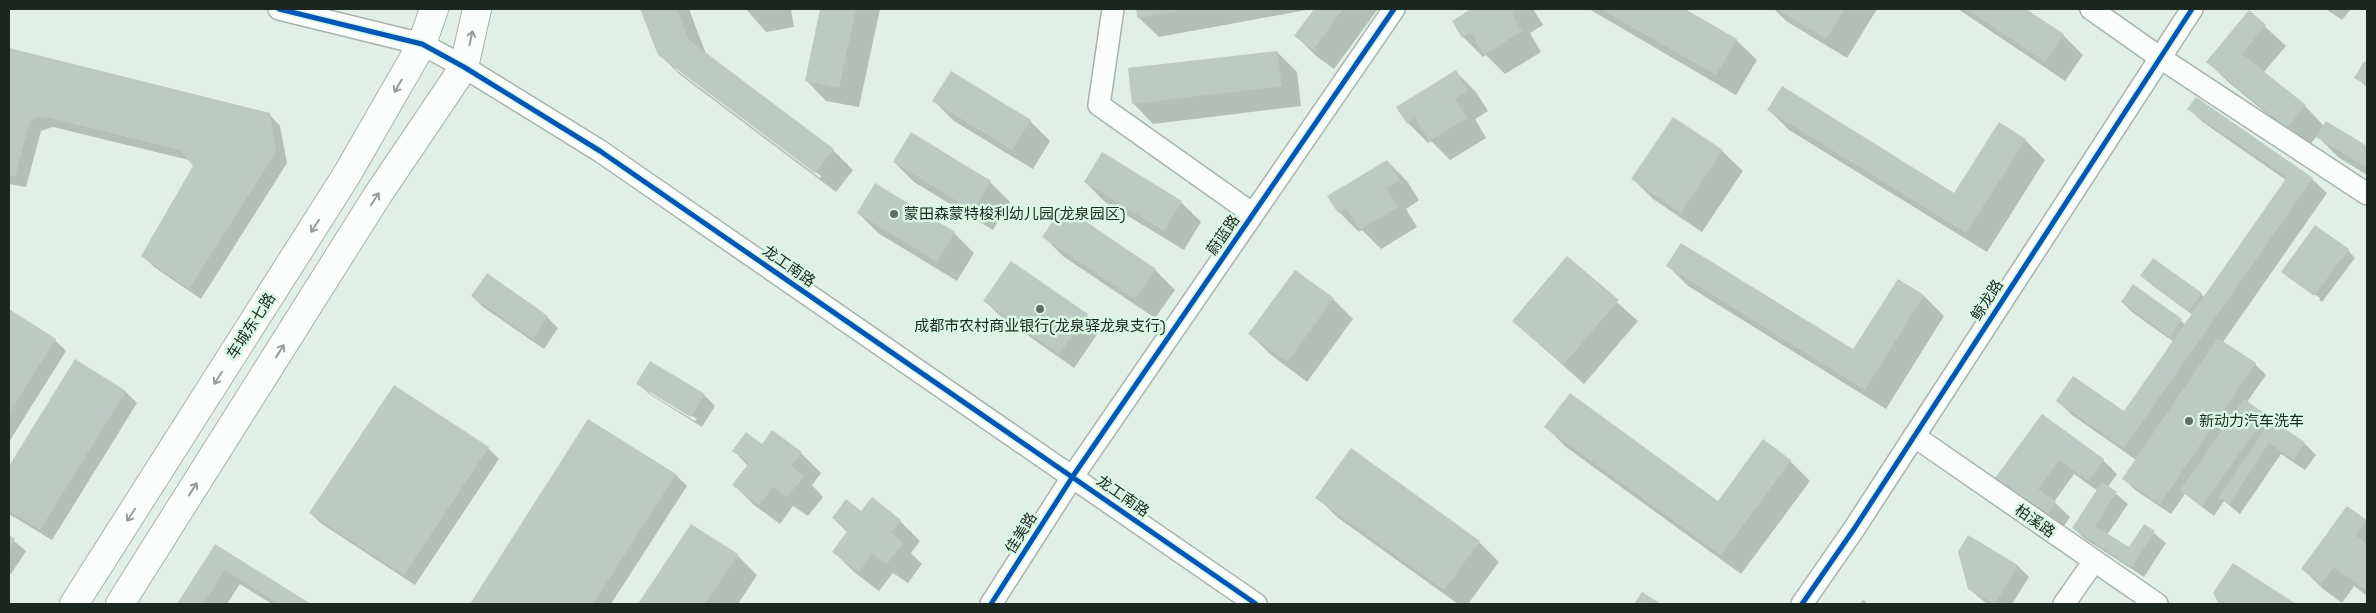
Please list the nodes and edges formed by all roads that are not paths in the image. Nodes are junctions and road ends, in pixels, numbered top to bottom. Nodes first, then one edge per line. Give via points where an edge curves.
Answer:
1 (279, 9) edge
2 (434, 9) edge
3 (477, 9) edge
4 (1113, 9) edge
5 (1394, 9) edge
6 (2091, 9) edge
7 (2192, 9) edge
8 (422, 44) junction
9 (2159, 58) junction
10 (464, 67) junction
11 (2367, 194) edge
12 (1253, 214) junction
13 (1914, 436) junction
14 (1073, 476) junction
15 (2094, 561) junction
16 (74, 604) edge
17 (120, 604) edge
18 (991, 604) edge
19 (1256, 604) edge
20 (1802, 604) edge
21 (2064, 604) edge
22 (2156, 604) edge

1 - 8 street, 龙工南路
2 - 8 main road, 车城东七路
10 -> 3 main road
4 - 12 street via 1099,105
5 - 12 street, 蔚蓝路
6 - 9 street
7 - 9 street, 鲸龙路
8 - 10 street, 龙工南路
8 -> 16 main road, 车城东七路 via 346,176
9 - 11 street
9 - 13 street, 鲸龙路
10 - 14 street, 龙工南路 via 600,151
17 -> 10 main road via 377,196
12 - 14 street, 蔚蓝路
13 - 15 street, 柏溪路
13 - 20 street, 鲸龙路
14 - 18 street, 佳美路
14 - 19 street, 龙工南路
15 - 21 street
15 - 22 street, 柏溪路

